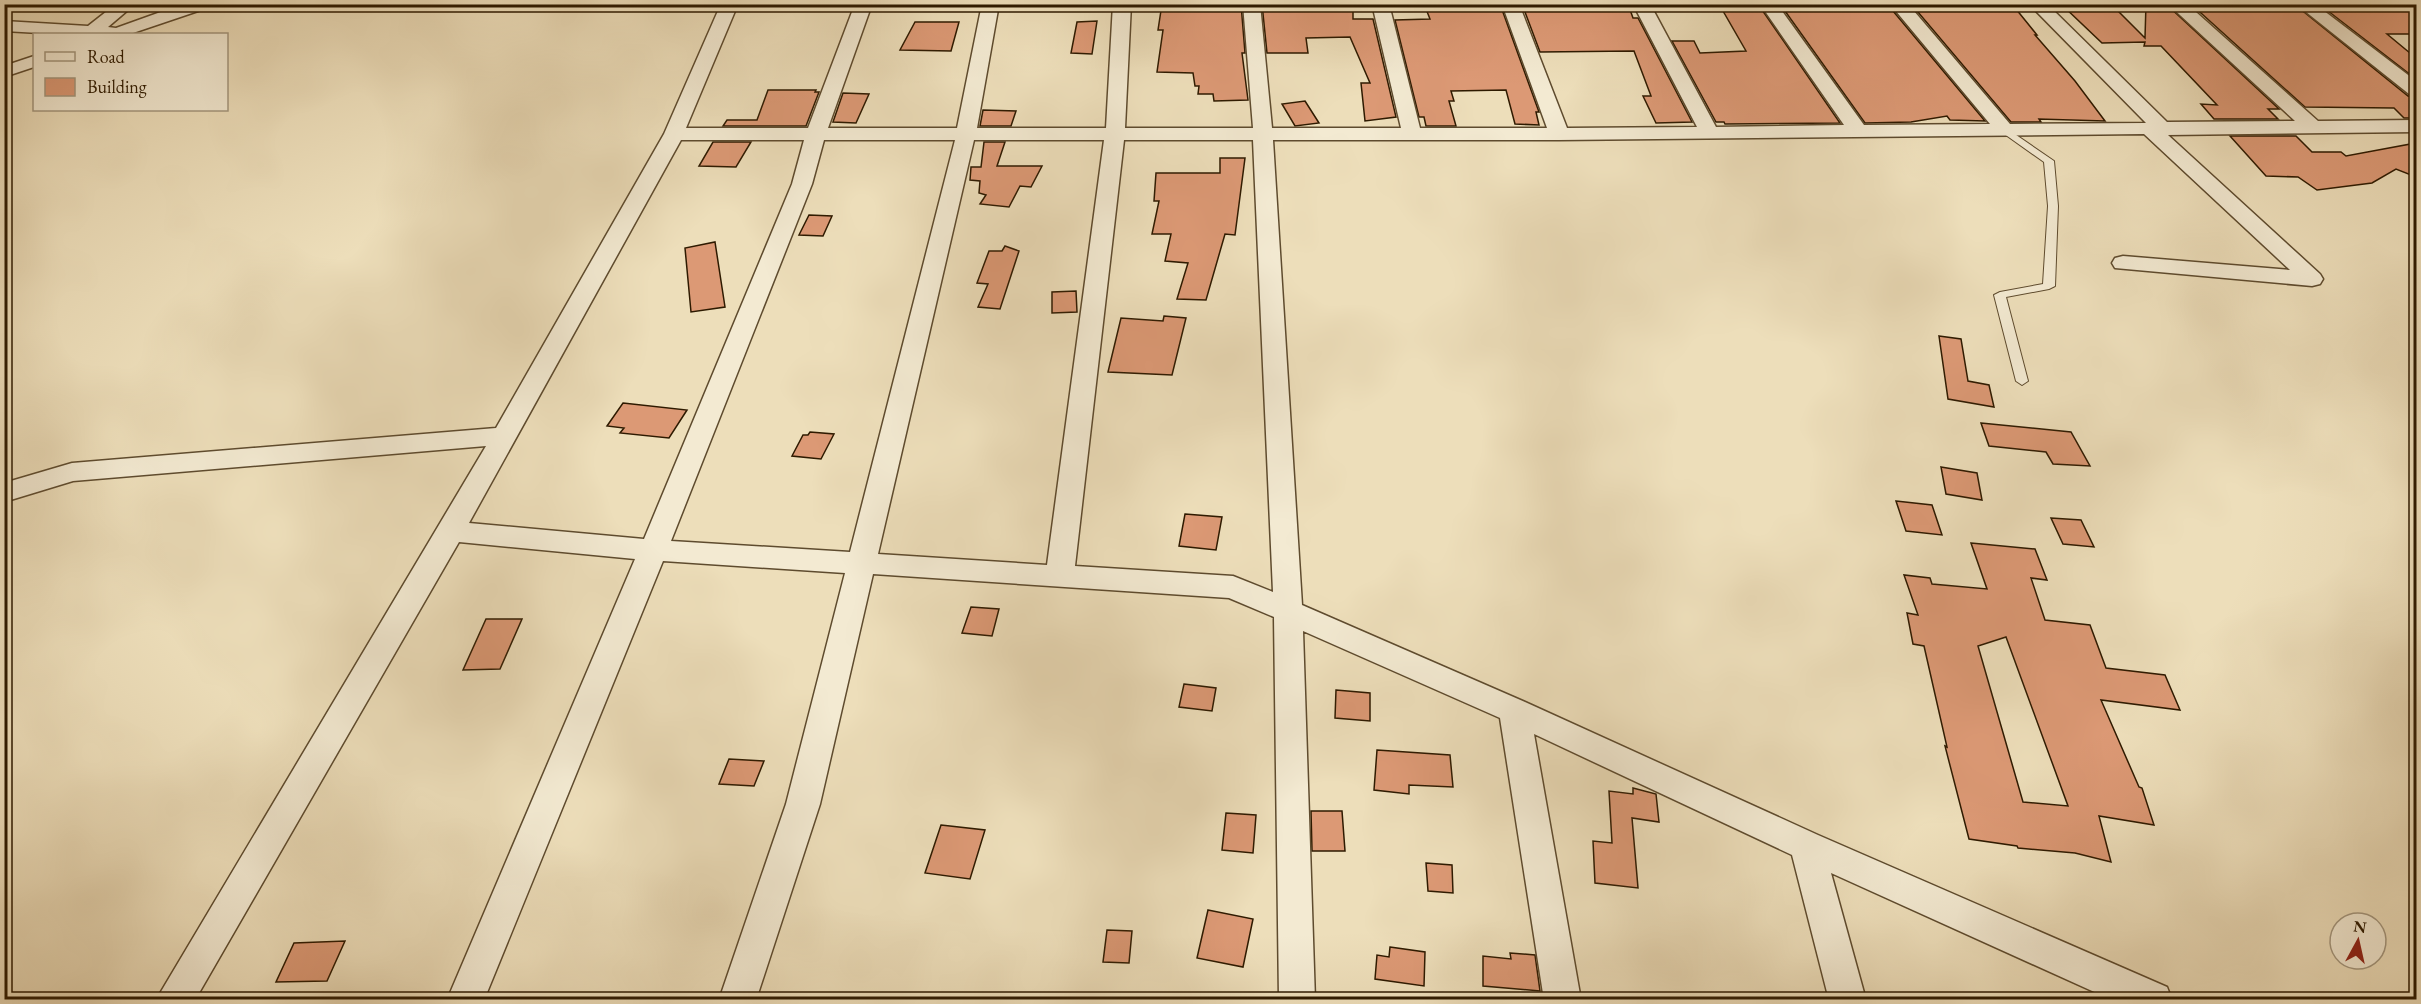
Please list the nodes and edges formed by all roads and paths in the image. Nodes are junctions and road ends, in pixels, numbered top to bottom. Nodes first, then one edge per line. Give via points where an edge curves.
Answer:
1 (127, 4) edge
2 (201, 4) edge
3 (730, 4) edge
4 (864, 4) edge
5 (992, 4) edge
6 (1122, 4) edge
7 (1251, 4) edge
8 (1380, 4) edge
9 (1510, 4) edge
10 (1641, 4) edge
11 (1768, 4) edge
12 (1898, 4) edge
13 (2037, 4) edge
14 (2176, 4) edge
15 (2304, 4) edge
16 (4, 26) edge
17 (92, 31) junction
18 (108, 33) edge
19 (119, 33) edge
20 (33, 61) edge
21 (4, 72) edge
22 (2416, 90) edge
23 (2416, 126) edge
24 (2313, 127) junction
25 (2157, 130) junction
26 (1858, 131) junction
27 (2006, 131) junction
28 (1710, 133) junction
29 (674, 134) junction
30 (816, 134) junction
31 (966, 134) junction
32 (1115, 134) junction
33 (1263, 134) junction
34 (1412, 134) junction
35 (1559, 134) junction
36 (2123, 263) dead end
37 (2022, 381) dead end
38 (504, 436) junction
39 (4, 493) edge
40 (451, 531) junction
41 (653, 550) junction
42 (863, 564) junction
43 (1059, 576) junction
44 (1288, 609) junction
45 (1514, 711) junction
46 (1806, 846) junction
47 (174, 999) edge
48 (465, 999) edge
49 (737, 999) edge
50 (1296, 999) edge
51 (1563, 999) edge
52 (1848, 999) edge
53 (2154, 999) edge

1 - 17 street
2 - 19 street
3 - 29 street
4 - 30 street
5 - 31 street
6 - 32 street
7 - 33 street
8 - 34 street
9 - 35 street
10 - 28 street
11 - 26 street
12 - 27 street
13 - 25 street
14 - 24 street
15 - 22 street
16 - 17 street
17 - 18 street
20 - 21 street
23 - 24 street
24 - 25 street
25 - 27 street
25 - 36 street via 2312,279
26 - 27 street
26 - 28 street
27 - 37 lane via 2049,161 2053,206 2049,286 2000,295
28 - 35 street
29 - 30 street
29 - 38 street
30 - 31 street
30 - 41 street via 802,184
31 - 32 street
31 - 42 street
32 - 33 street
32 - 43 street
33 - 34 street
33 - 44 street
34 - 35 street
38 - 39 street via 72,472
38 - 40 street
40 - 41 street
40 - 47 street
41 - 42 street
41 - 48 street
42 - 43 street
42 - 49 street via 803,804
43 - 44 street via 1233,587
44 - 45 street
44 - 50 street
45 - 46 street
45 - 51 street
46 - 52 street
46 - 53 street

